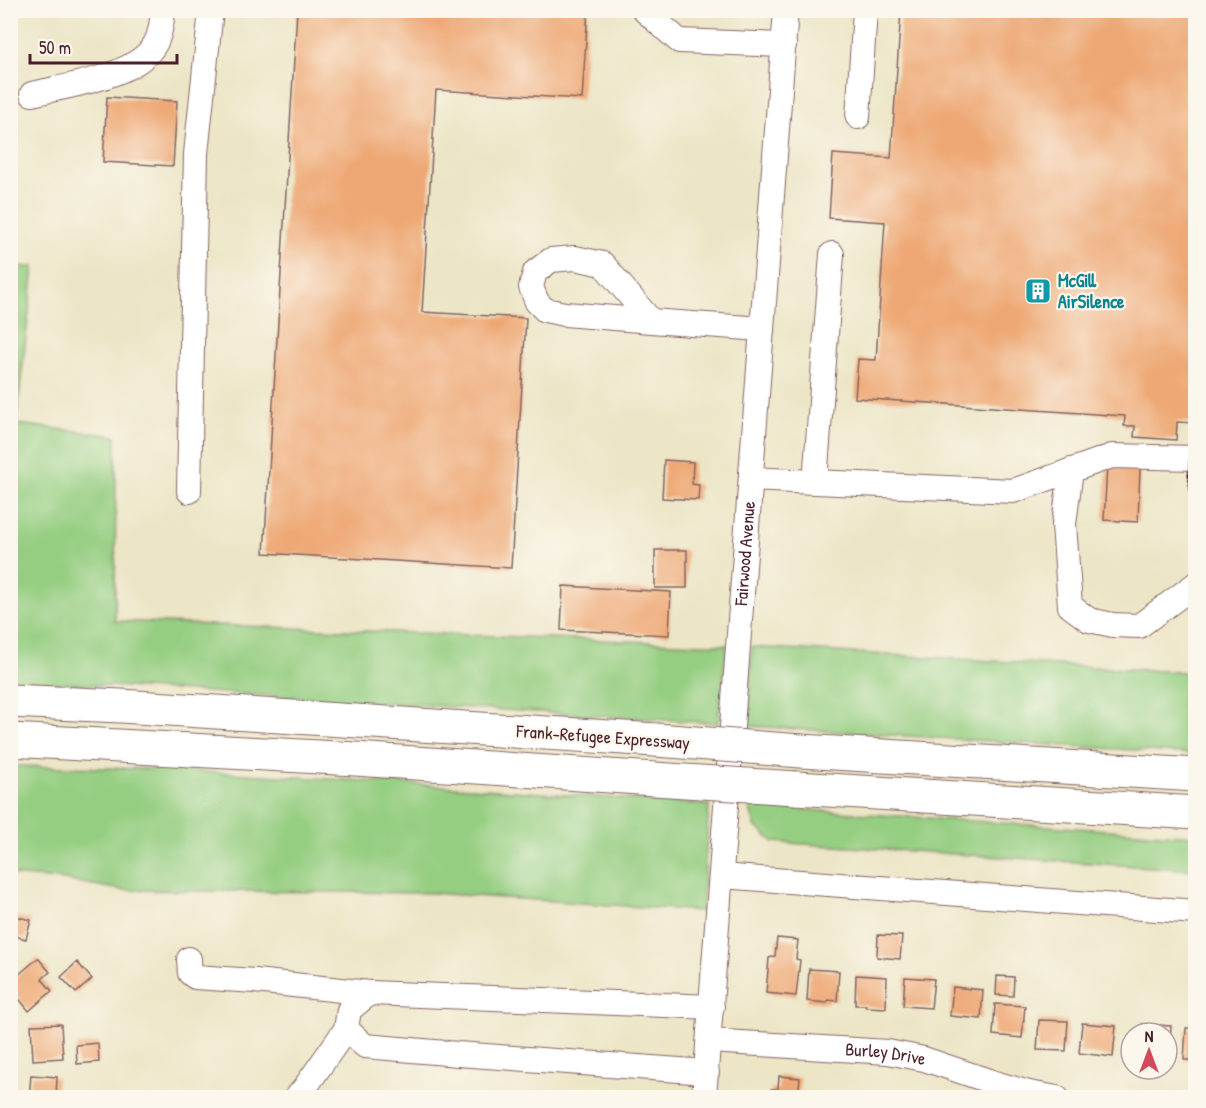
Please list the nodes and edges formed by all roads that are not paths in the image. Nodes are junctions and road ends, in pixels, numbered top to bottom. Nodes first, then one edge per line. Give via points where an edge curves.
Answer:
1 (163, 10) edge
2 (211, 10) edge
3 (644, 10) edge
4 (786, 10) edge
5 (865, 10) edge
6 (783, 45) junction
7 (32, 94) dead end
8 (858, 117) dead end
9 (832, 254) dead end
10 (651, 321) dead end
11 (762, 329) junction
12 (1196, 458) edge
13 (1071, 470) junction
14 (751, 479) junction
15 (815, 482) junction
16 (189, 491) dead end
17 (1196, 584) edge
18 (10, 701) edge
19 (10, 740) edge
20 (1196, 775) edge
21 (1196, 813) edge
22 (721, 876) junction
23 (1196, 912) edge
24 (189, 959) dead end
25 (370, 993) junction
26 (712, 1007) junction
27 (346, 1029) junction
28 (709, 1041) junction
29 (706, 1072) junction
30 (296, 1098) edge
31 (704, 1098) edge
32 (1057, 1098) edge

1 - 7 street via 155,45 129,67
2 - 16 street via 196,154
3 - 6 street via 679,41
4 - 6 street, Fairwood Avenue
5 - 8 street
6 - 11 street, Fairwood Avenue
9 - 15 street
10 - 11 street
11 - 14 street, Fairwood Avenue
12 - 13 street via 1112,456
13 - 15 street via 1013,491
13 - 17 street via 1064,525 1070,606 1089,620 1139,626
14 - 15 street
14 - 22 street, Fairwood Avenue
18 - 20 highway, Frank-Refugee Expressway, bridge
19 - 21 highway, bridge
22 - 23 street
22 - 26 street, Fairwood Avenue
24 - 25 street via 190,973 195,977
25 - 26 street
25 - 27 street via 349,1010
26 - 28 street, Fairwood Avenue
27 - 29 street via 365,1046
27 - 30 street
28 - 29 street, Fairwood Avenue
28 - 32 street, Burley Drive via 888,1052
29 - 31 street, Fairwood Avenue

